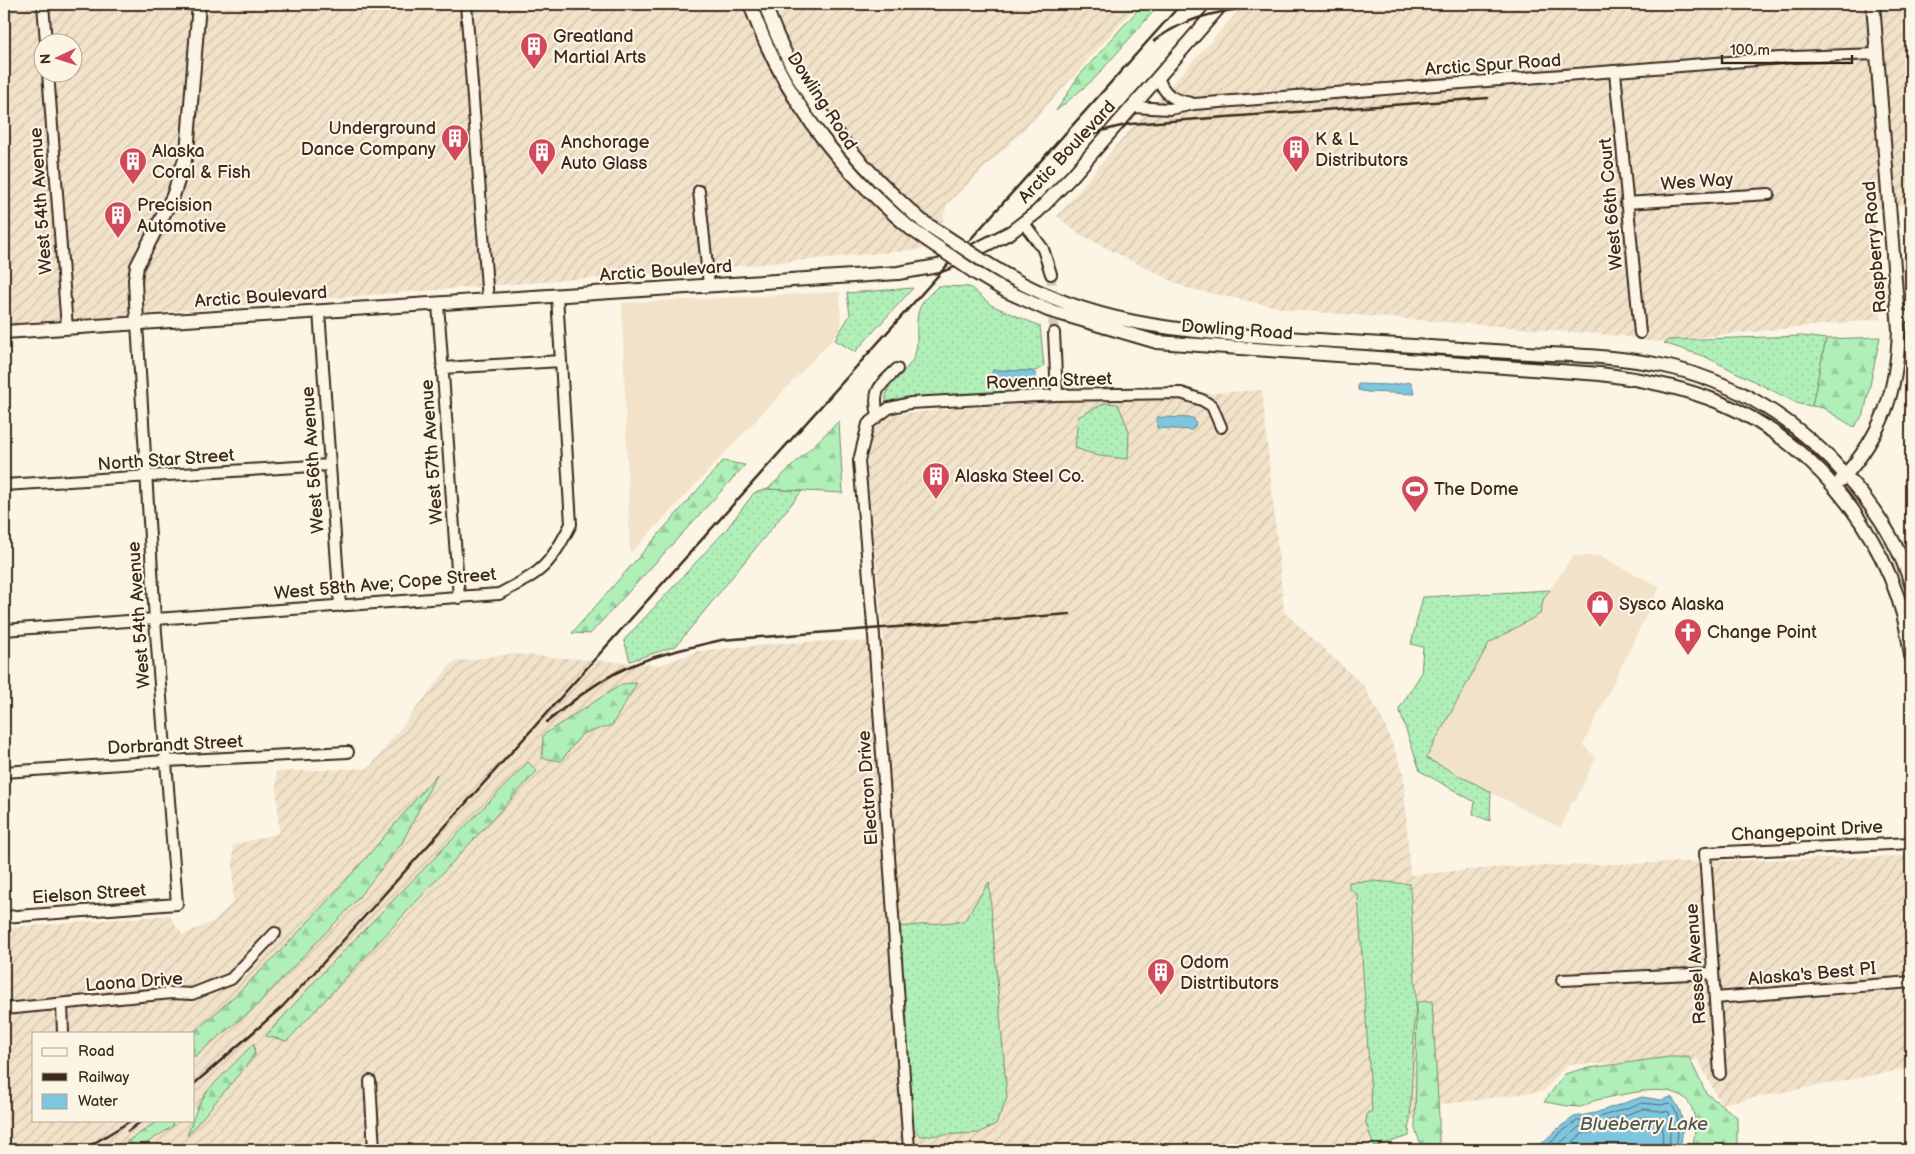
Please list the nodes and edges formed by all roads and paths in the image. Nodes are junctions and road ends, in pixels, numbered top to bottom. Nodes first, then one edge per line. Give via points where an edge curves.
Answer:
1 (43, 4) edge
2 (199, 4) edge
3 (466, 4) edge
4 (750, 4) edge
5 (765, 4) edge
6 (1222, 4) edge
7 (1873, 4) edge
8 (45, 32) edge
9 (1877, 54) junction
10 (1616, 72) junction
11 (1158, 77) junction
12 (49, 82) edge
13 (1194, 104) junction
14 (1132, 107) junction
15 (699, 191) dead end
16 (1769, 194) dead end
17 (1626, 203) junction
18 (1023, 222) junction
19 (1051, 274) tunnel mouth
20 (709, 285) junction
21 (557, 296) junction
22 (488, 301) junction
23 (438, 304) junction
24 (319, 311) junction
25 (1911, 316) edge
26 (1898, 317) junction
27 (137, 323) junction
28 (66, 328) junction
29 (4, 332) edge
30 (1054, 333) tunnel mouth
31 (1640, 333) dead end
32 (561, 361) junction
33 (442, 368) junction
34 (897, 369) dead end
35 (1057, 395) junction
36 (878, 416) junction
37 (868, 424) joint
38 (1221, 427) dead end
39 (329, 465) junction
40 (1846, 475) junction
41 (146, 478) junction
42 (4, 485) edge
43 (1835, 487) junction
44 (1911, 584) edge
45 (458, 598) junction
46 (340, 606) junction
47 (156, 620) junction
48 (4, 630) edge
49 (1911, 656) edge
50 (348, 752) dead end
51 (166, 761) junction
52 (4, 772) edge
53 (1911, 842) edge
54 (1705, 853) joint
55 (177, 904) joint
56 (4, 917) edge
57 (275, 933) dead end
58 (1713, 973) junction
59 (1562, 980) dead end
60 (1911, 982) edge
61 (1715, 998) junction
62 (62, 1004) junction
63 (4, 1009) edge
64 (63, 1032) edge
65 (1720, 1074) dead end
66 (370, 1081) dead end
67 (374, 1150) edge
68 (909, 1150) edge

1 - 8 street
2 - 27 main road via 187,153 173,196 137,266
3 - 22 street
4 - 43 main road, Dowling Road, bridge via 785,80 820,135 853,176 911,229 1006,291 1048,310 1157,342 1600,374 1663,384 1709,398 1750,418 1804,457
5 - 40 main road, Dowling Road, bridge via 798,77 837,137 882,187 922,221 1023,286 1081,310 1115,320 1168,329 1590,356 1661,365 1717,383 1756,401 1816,444
6 - 11 main road, Arctic Boulevard
7 - 9 main road, Raspberry Road
9 - 10 street, Arctic Spur Road
9 - 26 main road, Raspberry Road
10 - 13 street, Arctic Spur Road
10 - 17 street, West 66th Court
11 - 13 street, Arctic Spur Road via 1168,96
11 - 14 main road, Arctic Boulevard
12 - 28 street, West 54th Avenue
13 - 14 street, Arctic Spur Road via 1170,109
14 - 18 main road, Arctic Boulevard via 1051,198
15 - 20 street
16 - 17 street, Wes Way
17 - 31 street, West 66th Court
18 - 19 street via 1043,249
18 - 20 main road, Arctic Boulevard via 998,239 938,266 898,273
20 - 21 main road, Arctic Boulevard
21 - 22 main road, Arctic Boulevard
21 - 32 street, West 58th Ave; Cope Street
22 - 23 main road, Arctic Boulevard
23 - 24 main road, Arctic Boulevard
23 - 33 street, West 57th Avenue
24 - 27 main road, Arctic Boulevard
24 - 39 street, West 56th Avenue
25 - 26 street
26 - 40 main road, Raspberry Road via 1898,358 1890,399 1871,442
27 - 28 main road, Arctic Boulevard
27 - 41 street, West 54th Avenue
28 - 29 main road, Arctic Boulevard
30 - 35 street
32 - 33 street
32 - 45 street, West 58th Ave; Cope Street via 571,524 557,553 537,574 499,594
33 - 45 street, West 57th Avenue
34 - 36 street via 876,389
35 - 36 street, Rovenna Street via 910,404 889,408
35 - 38 street, Rovenna Street via 1181,394 1212,406
36 - 37 street, Rovenna Street
37 - 68 street, Electron Drive via 859,461
39 - 41 street, North Star Street
39 - 46 street, West 56th Avenue
40 - 43 main road, Raspberry Road
40 - 44 main road via 1879,519
41 - 42 street, North Star Street
41 - 47 street, West 54th Avenue
43 - 49 main road via 1881,556 1902,612
45 - 46 street, West 58th Ave; Cope Street
46 - 47 street, West 58th Ave; Cope Street
47 - 48 street, West 58th Ave; Cope Street
47 - 51 street, West 54th Avenue
50 - 51 street, Dorbrandt Street
51 - 52 street, Dorbrandt Street
51 - 55 street, West 54th Avenue
53 - 54 street, Changepoint Drive
54 - 58 street, Ressel Avenue
55 - 56 street, Eielson Street
57 - 62 street, Laona Drive via 231,979 192,994 172,993
58 - 59 street
58 - 61 street, Ressel Avenue
60 - 61 street, Alaska's Best PI
61 - 65 street, Ressel Avenue
62 - 63 street, Laona Drive
62 - 64 street
66 - 67 street

